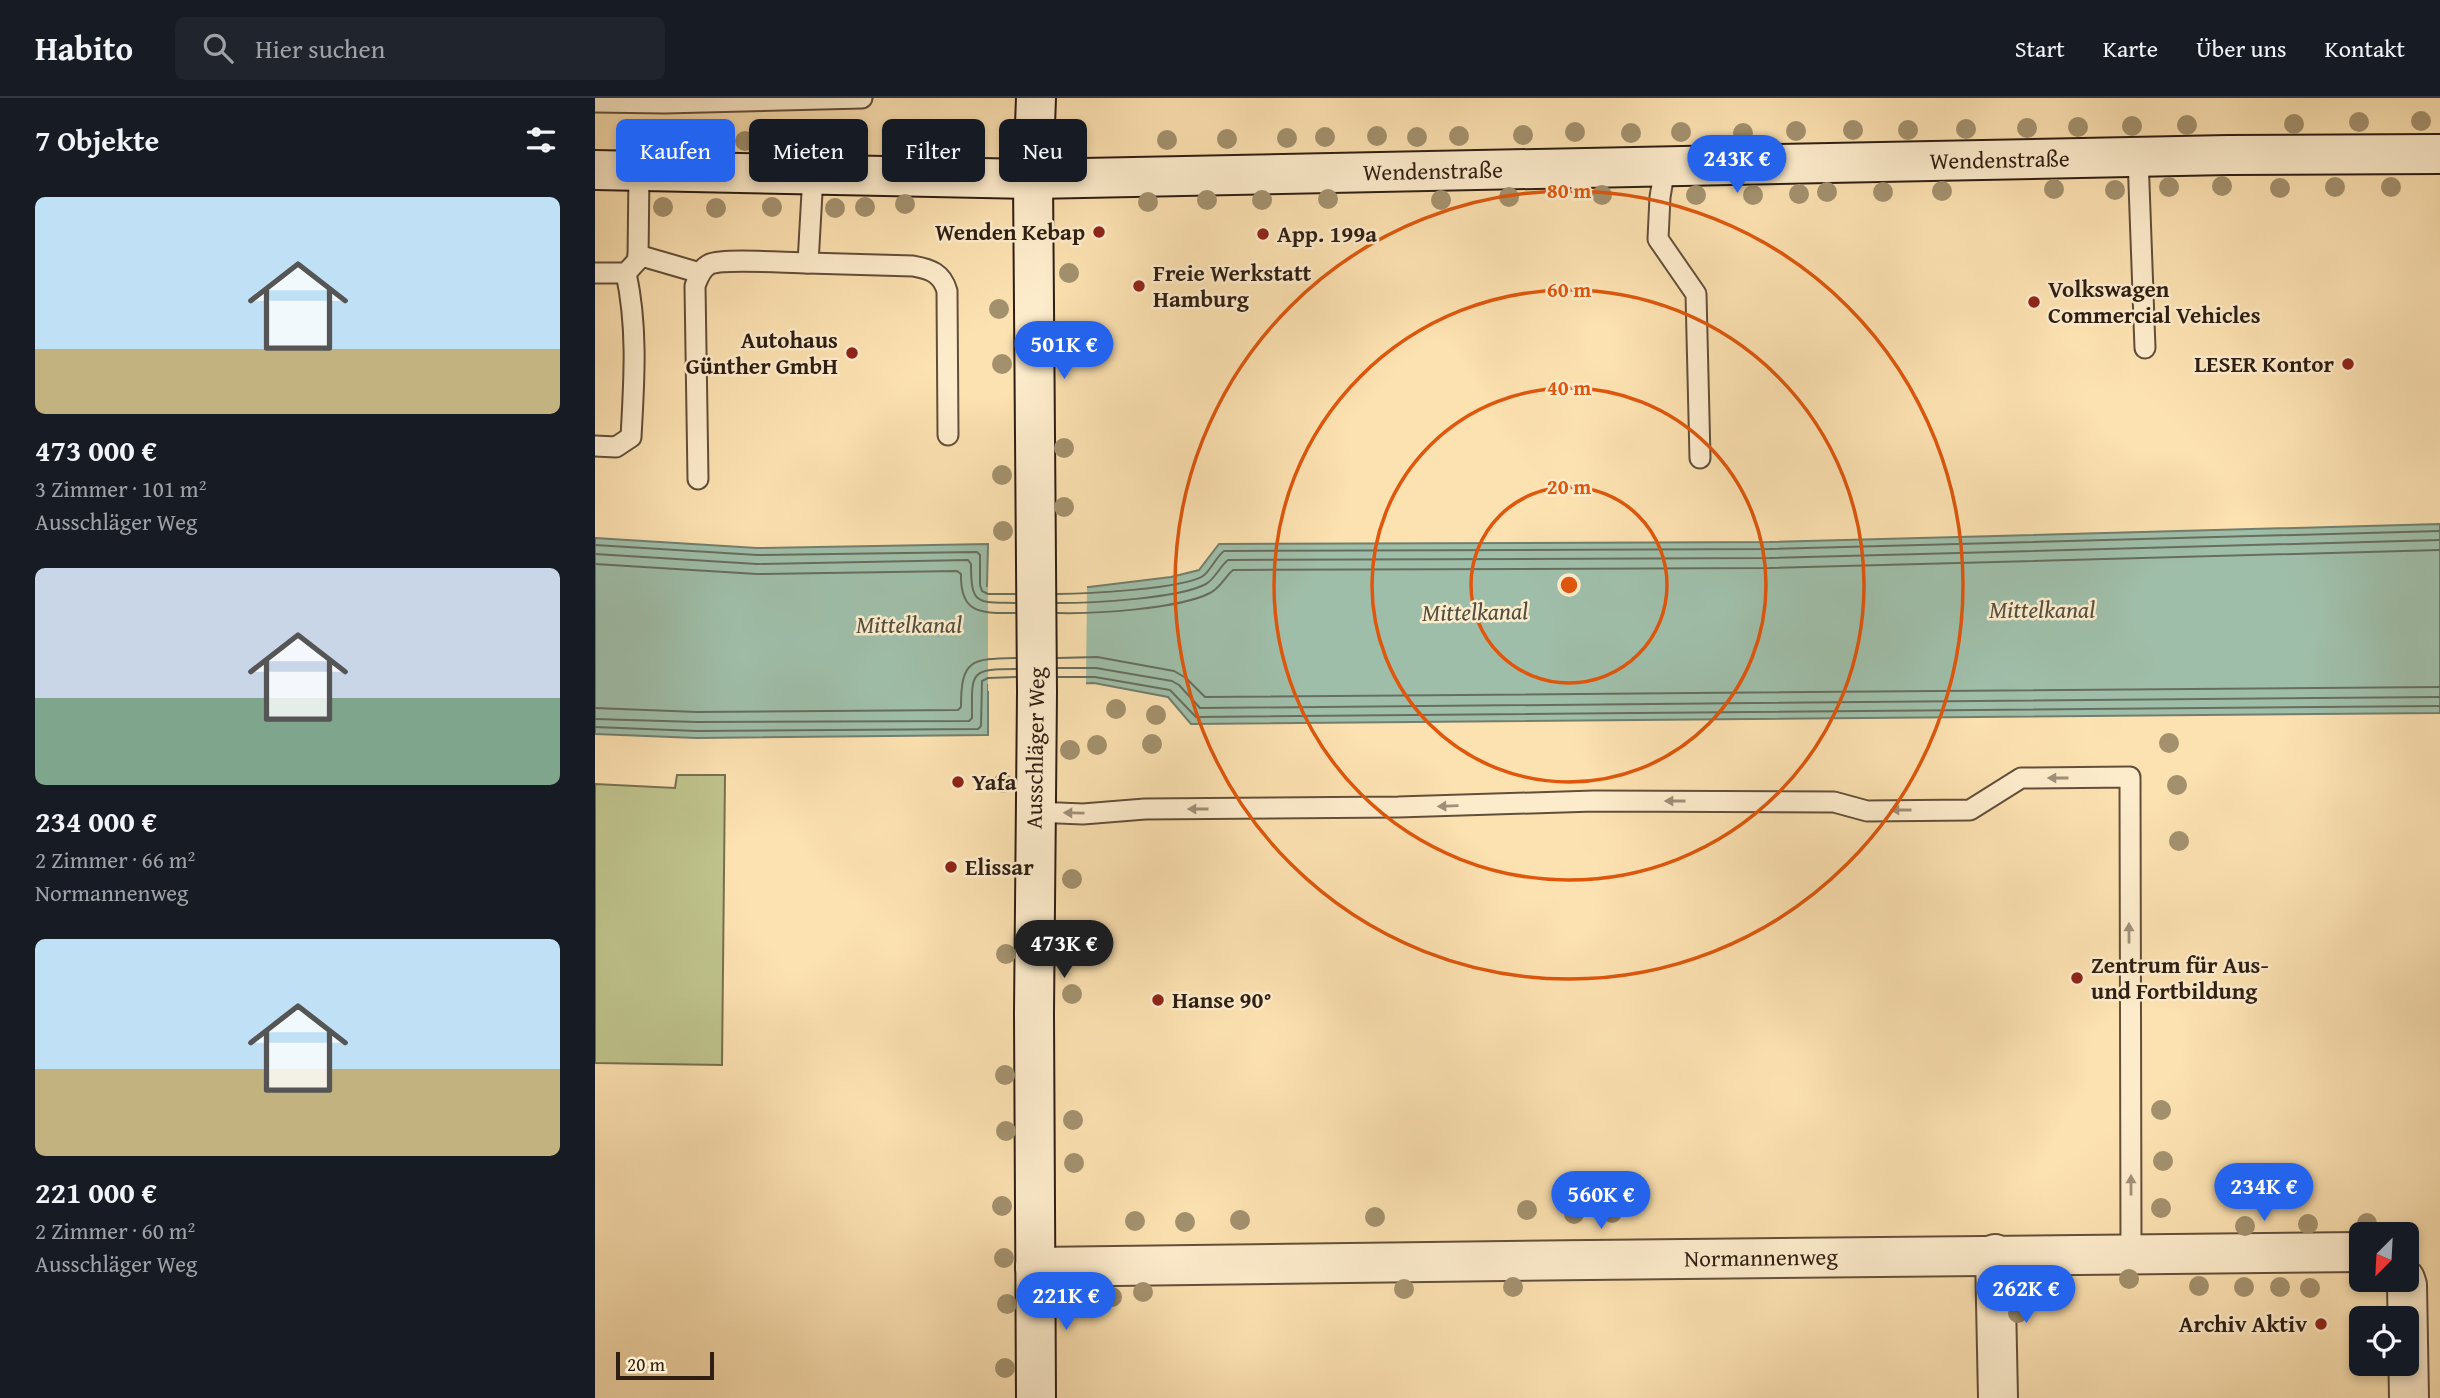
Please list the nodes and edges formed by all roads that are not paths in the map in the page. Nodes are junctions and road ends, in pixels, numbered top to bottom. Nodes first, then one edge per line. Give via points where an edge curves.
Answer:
1 (862, 98) edge
2 (1036, 98) edge
3 (595, 102) edge
4 (1035, 119) edge
5 (2440, 154) edge
6 (2138, 158) junction
7 (1665, 167) junction
8 (595, 170) edge
9 (616, 170) edge
10 (868, 176) edge
11 (999, 178) edge
12 (1087, 178) edge
13 (639, 182) edge
14 (813, 182) edge
15 (1033, 182) edge
16 (638, 255) junction
17 (808, 263) junction
18 (595, 272) edge
19 (626, 273) junction
20 (700, 273) junction
21 (2145, 348) dead end
22 (948, 435) dead end
23 (595, 446) edge
24 (1700, 458) dead end
25 (698, 479) dead end
26 (1034, 812) junction
27 (2349, 1252) edge
28 (2131, 1253) junction
29 (1995, 1254) junction
30 (1035, 1267) junction
31 (2407, 1292) edge
32 (1037, 1398) edge
33 (1998, 1398) edge
34 (2409, 1398) edge

1 - 3 lane
2 - 4 street, Ausschläger Weg
5 - 6 street, Wendenstraße
6 - 7 street, Wendenstraße
6 - 21 lane
7 - 12 street, Wendenstraße
7 - 24 lane via 1658,239 1696,294
8 - 9 street, Wendenstraße
10 - 11 street, Wendenstraße
13 - 16 lane
14 - 17 lane
15 - 26 street, Ausschläger Weg
16 - 19 lane
16 - 20 lane
17 - 20 lane via 722,262 708,265
17 - 22 lane via 913,266 930,269 944,280
18 - 19 lane
19 - 23 lane via 635,352 631,437 616,447
20 - 25 lane via 695,286
28 -> 26 lane via 2130,777 2021,778 1970,810 1867,811 1834,802 1594,801
26 - 30 street, Ausschläger Weg
27 - 28 street, Normannenweg
28 - 29 street, Normannenweg
29 - 30 street, Normannenweg
29 - 33 street
30 - 32 street, Ausschläger Weg
31 - 34 street

